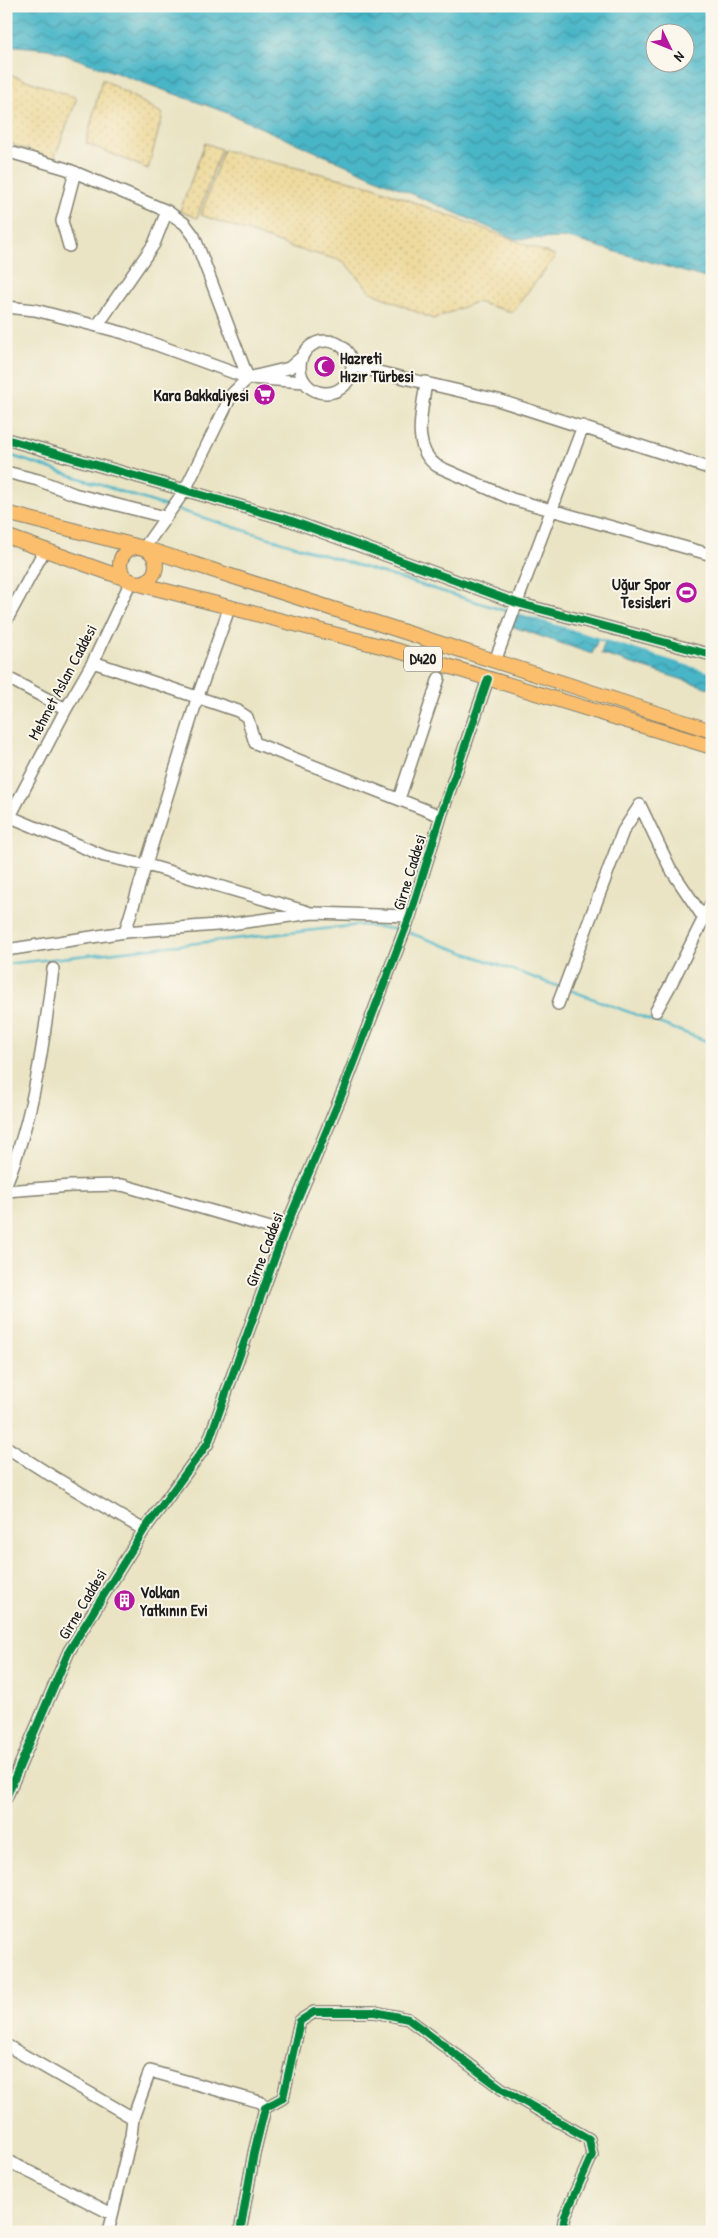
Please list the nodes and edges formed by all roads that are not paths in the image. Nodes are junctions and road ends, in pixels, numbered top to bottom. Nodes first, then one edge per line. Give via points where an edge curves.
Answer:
1 (6, 151) edge
2 (75, 172) junction
3 (167, 211) junction
4 (69, 246) dead end
5 (6, 308) edge
6 (97, 326) junction
7 (302, 358) junction
8 (353, 366) junction
9 (248, 378) junction
10 (305, 382) junction
11 (426, 382) junction
12 (583, 426) junction
13 (6, 439) edge
14 (712, 469) edge
15 (6, 472) edge
16 (185, 490) junction
17 (552, 509) junction
18 (6, 513) edge
19 (166, 517) junction
20 (6, 536) edge
21 (144, 548) junction
22 (45, 549) junction
23 (712, 555) edge
24 (130, 581) junction
25 (517, 603) junction
26 (230, 606) junction
27 (6, 621) edge
28 (712, 655) edge
29 (495, 661) junction
30 (93, 662) junction
31 (6, 677) edge
32 (439, 678) dead end
33 (488, 680) junction
34 (198, 696) junction
35 (66, 709) junction
36 (712, 731) edge
37 (712, 747) edge
38 (399, 799) junction
39 (441, 816) junction
40 (8, 818) edge
41 (145, 864) junction
42 (712, 902) edge
43 (312, 913) junction
44 (410, 916) junction
45 (703, 916) junction
46 (125, 932) junction
47 (6, 950) edge
48 (53, 969) dead end
49 (558, 1004) dead end
50 (656, 1011) dead end
51 (6, 1184) edge
52 (6, 1191) edge
53 (284, 1232) junction
54 (6, 1447) edge
55 (144, 1530) junction
56 (6, 1798) edge
57 (6, 2044) edge
58 (265, 2108) junction
59 (134, 2118) junction
60 (6, 2160) edge
61 (112, 2214) junction
62 (108, 2232) edge
63 (240, 2232) edge
64 (562, 2232) edge

1 - 2 street
2 - 3 street
2 - 4 street via 62,221
3 - 6 street via 154,244
3 - 9 street via 185,224 194,236
5 - 6 street via 35,310
6 - 9 street
7 - 8 street via 313,344 331,341 346,350
7 - 9 street via 289,368
7 - 10 street via 300,366
8 - 10 street via 348,382 335,392 318,392
8 - 11 street
9 - 10 street
9 - 16 street via 232,394
11 - 12 street
11 - 17 street via 420,436 423,452 430,461 512,499
12 - 14 street
12 - 17 street
13 - 16 street
15 - 19 street via 74,494
16 - 19 street
16 - 25 street via 289,520
17 - 23 street
17 - 25 street
18 - 21 main road, D420
19 - 21 street
20 - 22 main road, D420
21 - 24 main road via 134,548 122,558 123,574
21 - 24 main road via 153,555 154,572 142,582
21 - 29 main road, D420
22 - 24 main road, D420
22 - 27 street
24 - 26 main road, D420
24 - 30 street, Mehmet Aslan Caddesi
25 - 28 street
25 - 29 street
26 - 33 main road, D420 via 392,649
26 - 34 street
29 - 36 main road, D420
30 - 34 street
30 - 35 street, Mehmet Aslan Caddesi
31 - 35 street
32 - 38 street
33 - 37 main road, D420
33 - 39 street, Girne Caddesi
34 - 38 street via 246,715 255,742
34 - 41 street
35 - 40 street, Mehmet Aslan Caddesi
38 - 39 street
39 - 44 street, Girne Caddesi
40 - 41 street via 104,856
41 - 43 street
41 - 46 street
42 - 45 street
43 - 44 street
43 - 46 street via 230,924
44 - 53 street, Girne Caddesi via 344,1089
45 - 49 street via 670,868 640,805 623,831
45 - 50 street
46 - 47 street
48 - 51 street via 38,1071 18,1155
52 - 53 street via 122,1185
53 - 55 street, Girne Caddesi via 208,1443
54 - 55 street
55 - 56 street, Girne Caddesi via 69,1651
57 - 59 street
58 - 59 street via 260,2102 150,2071
58 - 63 street
58 - 64 street via 283,2098 300,2021 314,2012 375,2012 408,2019 502,2089 589,2139 592,2155
59 - 61 street
60 - 61 street
61 - 62 street

